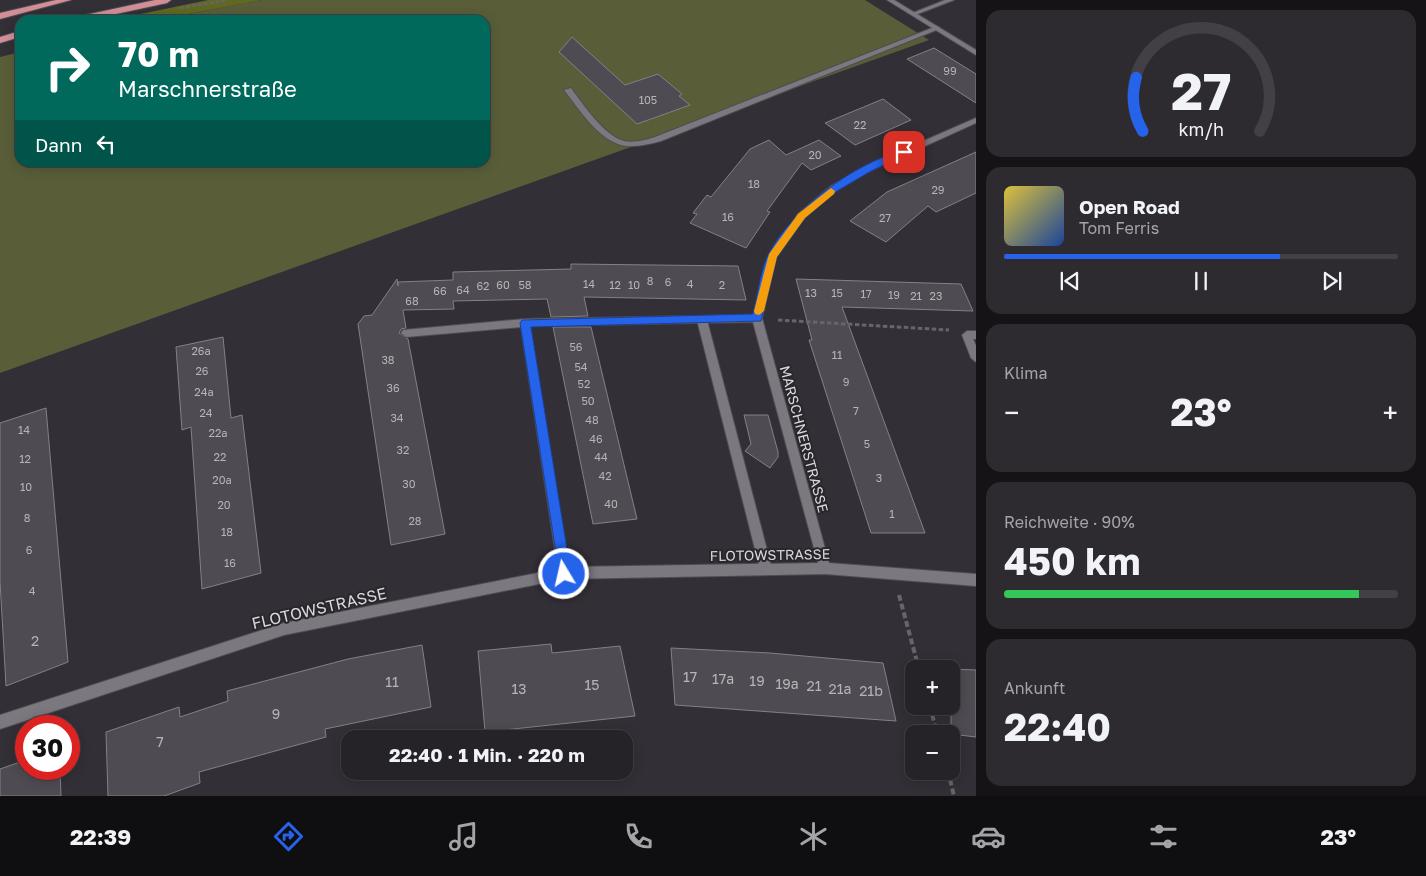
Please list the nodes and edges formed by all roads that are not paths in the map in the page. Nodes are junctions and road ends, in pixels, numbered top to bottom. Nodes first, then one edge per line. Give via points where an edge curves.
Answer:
1 (67, 0) edge
2 (167, 0) edge
3 (890, 0) edge
4 (951, 0) edge
5 (913, 14) junction
6 (99, 15) edge
7 (0, 16) edge
8 (937, 28) junction
9 (15, 36) edge
10 (0, 40) edge
11 (976, 52) edge
12 (568, 90) dead end
13 (976, 120) edge
14 (757, 318) junction
15 (702, 320) junction
16 (526, 323) junction
17 (406, 333) dead end
18 (972, 335) edge
19 (976, 358) edge
20 (825, 568) junction
21 (766, 569) junction
22 (564, 574) junction
23 (976, 580) edge
24 (0, 722) edge

1 - 7 highway
2 - 6 highway
3 - 5 street
4 - 5 street
5 - 8 street
8 - 11 street
8 - 12 street via 658,139 640,143 620,142 607,134
9 - 10 highway
13 - 14 street, MARSCHNERSTRASSE via 868,169 834,188 801,216 772,257
14 - 15 street
14 - 20 street, MARSCHNERSTRASSE
15 - 16 street
15 - 21 street
16 - 17 street
16 - 22 street
18 - 19 street
20 - 21 street, FLOTOWSTRASSE
20 - 23 street, FLOTOWSTRASSE
21 - 22 street, FLOTOWSTRASSE
22 - 24 street, FLOTOWSTRASSE via 284,629

